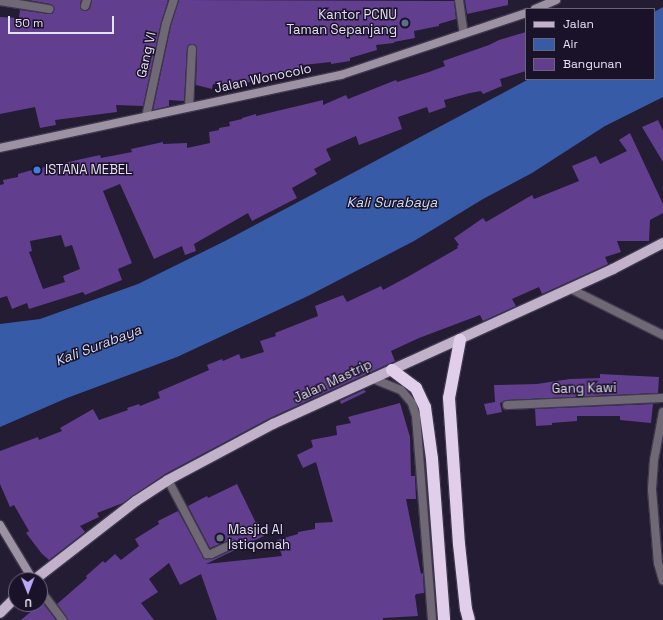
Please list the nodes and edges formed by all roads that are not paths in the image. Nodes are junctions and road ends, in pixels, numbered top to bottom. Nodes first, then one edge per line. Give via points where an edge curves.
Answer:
1 (174, 0) edge
2 (459, 0) edge
3 (556, 0) edge
4 (0, 1) edge
5 (537, 8) edge
6 (49, 9) dead end
7 (525, 13) edge
8 (464, 34) junction
9 (192, 49) dead end
10 (189, 107) junction
11 (146, 117) junction
12 (0, 148) edge
13 (663, 243) edge
14 (571, 289) junction
15 (663, 335) edge
16 (460, 340) junction
17 (392, 370) junction
18 (370, 378) junction
19 (663, 398) edge
20 (506, 405) dead end
21 (663, 412) edge
22 (168, 480) junction
23 (0, 525) edge
24 (232, 544) dead end
25 (28, 572) edge
26 (43, 572) edge
27 (663, 580) edge
28 (48, 600) edge
29 (8, 605) edge
30 (0, 613) edge
31 (63, 620) edge
32 (432, 620) edge
33 (444, 620) edge
34 (469, 620) edge

1 - 11 street, Gang VI via 166,24
2 - 8 street
3 - 5 main road
4 - 6 street
7 - 8 main road, Jalan Wonocolo
8 - 10 main road, Jalan Wonocolo via 341,75
9 - 10 street
10 - 11 main road, Jalan Wonocolo
11 - 12 main road, Jalan Wonocolo
13 - 14 main road, Jalan Mastrip
14 - 15 street
14 - 16 main road, Jalan Mastrip
16 - 17 main road, Jalan Mastrip
16 - 34 highway via 449,398 459,544
17 - 18 main road, Jalan Mastrip
17 - 33 highway via 416,388 425,407 432,458
18 - 22 main road, Jalan Mastrip via 273,424
18 - 32 street via 402,390 414,410
19 - 20 street, Gang Kawi
21 - 27 street via 654,460 652,490 658,563
22 - 24 street via 207,554
22 - 26 main road, Jalan Mastrip via 106,522
23 - 25 main road
28 - 31 street
29 - 30 main road

